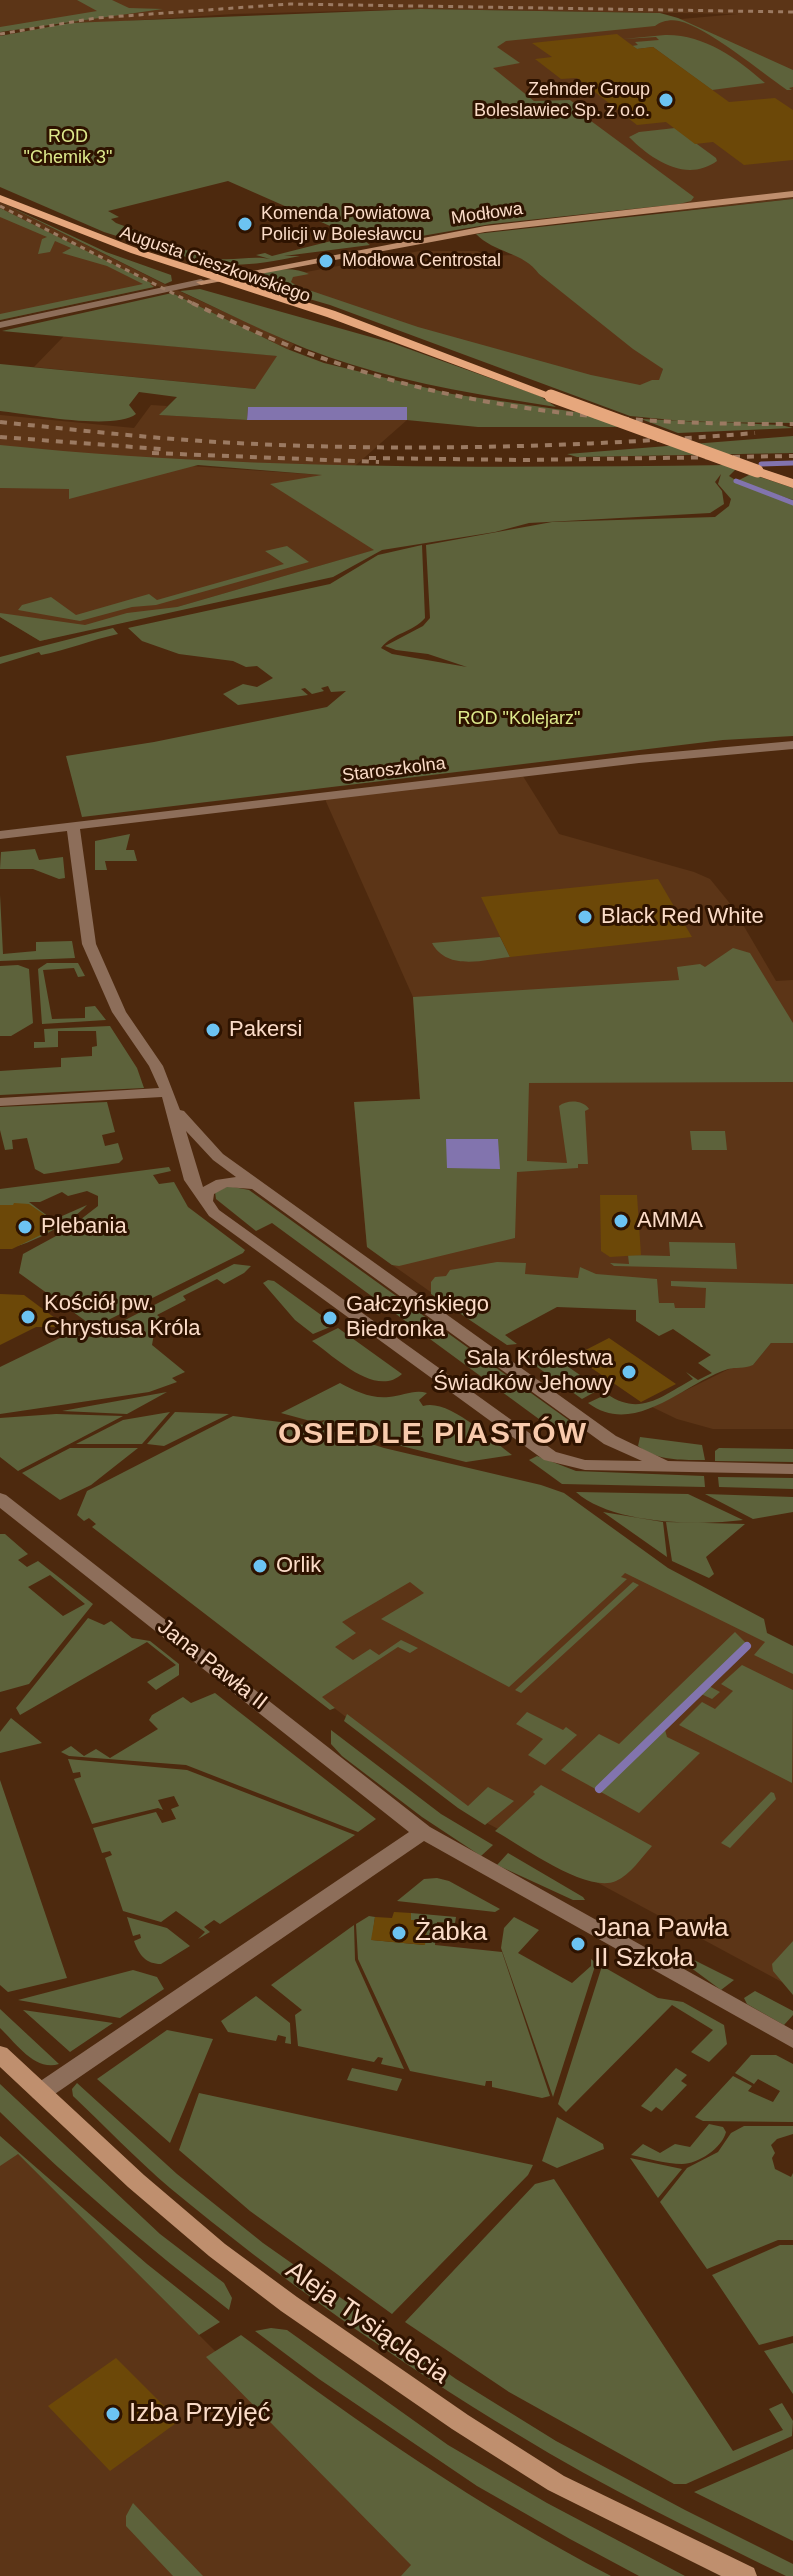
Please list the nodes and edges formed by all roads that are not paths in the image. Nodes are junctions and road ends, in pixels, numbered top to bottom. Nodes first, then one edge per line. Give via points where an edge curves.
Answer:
1 (793, 194) edge
2 (5, 200) edge
3 (217, 278) junction
4 (201, 282) junction
5 (0, 325) edge
6 (415, 346) junction
7 (793, 484) edge
8 (793, 745) edge
9 (73, 828) junction
10 (0, 835) edge
11 (171, 1099) junction
12 (0, 1102) edge
13 (270, 1194) junction
14 (205, 1203) junction
15 (682, 1466) junction
16 (793, 1469) edge
17 (0, 1499) edge
18 (423, 1832) junction
19 (793, 2040) edge
20 (0, 2054) edge
21 (41, 2092) junction
22 (745, 2576) edge

1 - 3 street, Modłowa via 485,229
2 - 3 main road, Augusta Cieszkowskiego
2 - 4 main road, Augusta Cieszkowskiego via 80,238
3 - 4 street, Modłowa
3 - 6 main road, Augusta Cieszkowskiego
4 - 5 street, Modłowa
4 - 6 main road, Augusta Cieszkowskiego
6 - 7 main road, Augusta Cieszkowskiego, bridge
8 - 9 street, Staroszkolna
9 - 10 street, Staroszkolna
9 - 11 street via 89,944 119,1012 156,1066
11 - 12 street
11 - 13 street via 218,1157
11 - 14 street via 192,1180
13 - 14 street via 230,1181 209,1189
13 - 15 street via 610,1440 653,1460
14 - 15 street via 538,1450 585,1465
15 - 16 street
17 - 18 street, Jana Pawła II
18 - 19 street, Jana Pawła II
18 - 21 street
20 - 21 street, Aleja Tysiąclecia
21 - 22 street, Aleja Tysiąclecia via 217,2250 448,2414 556,2483

